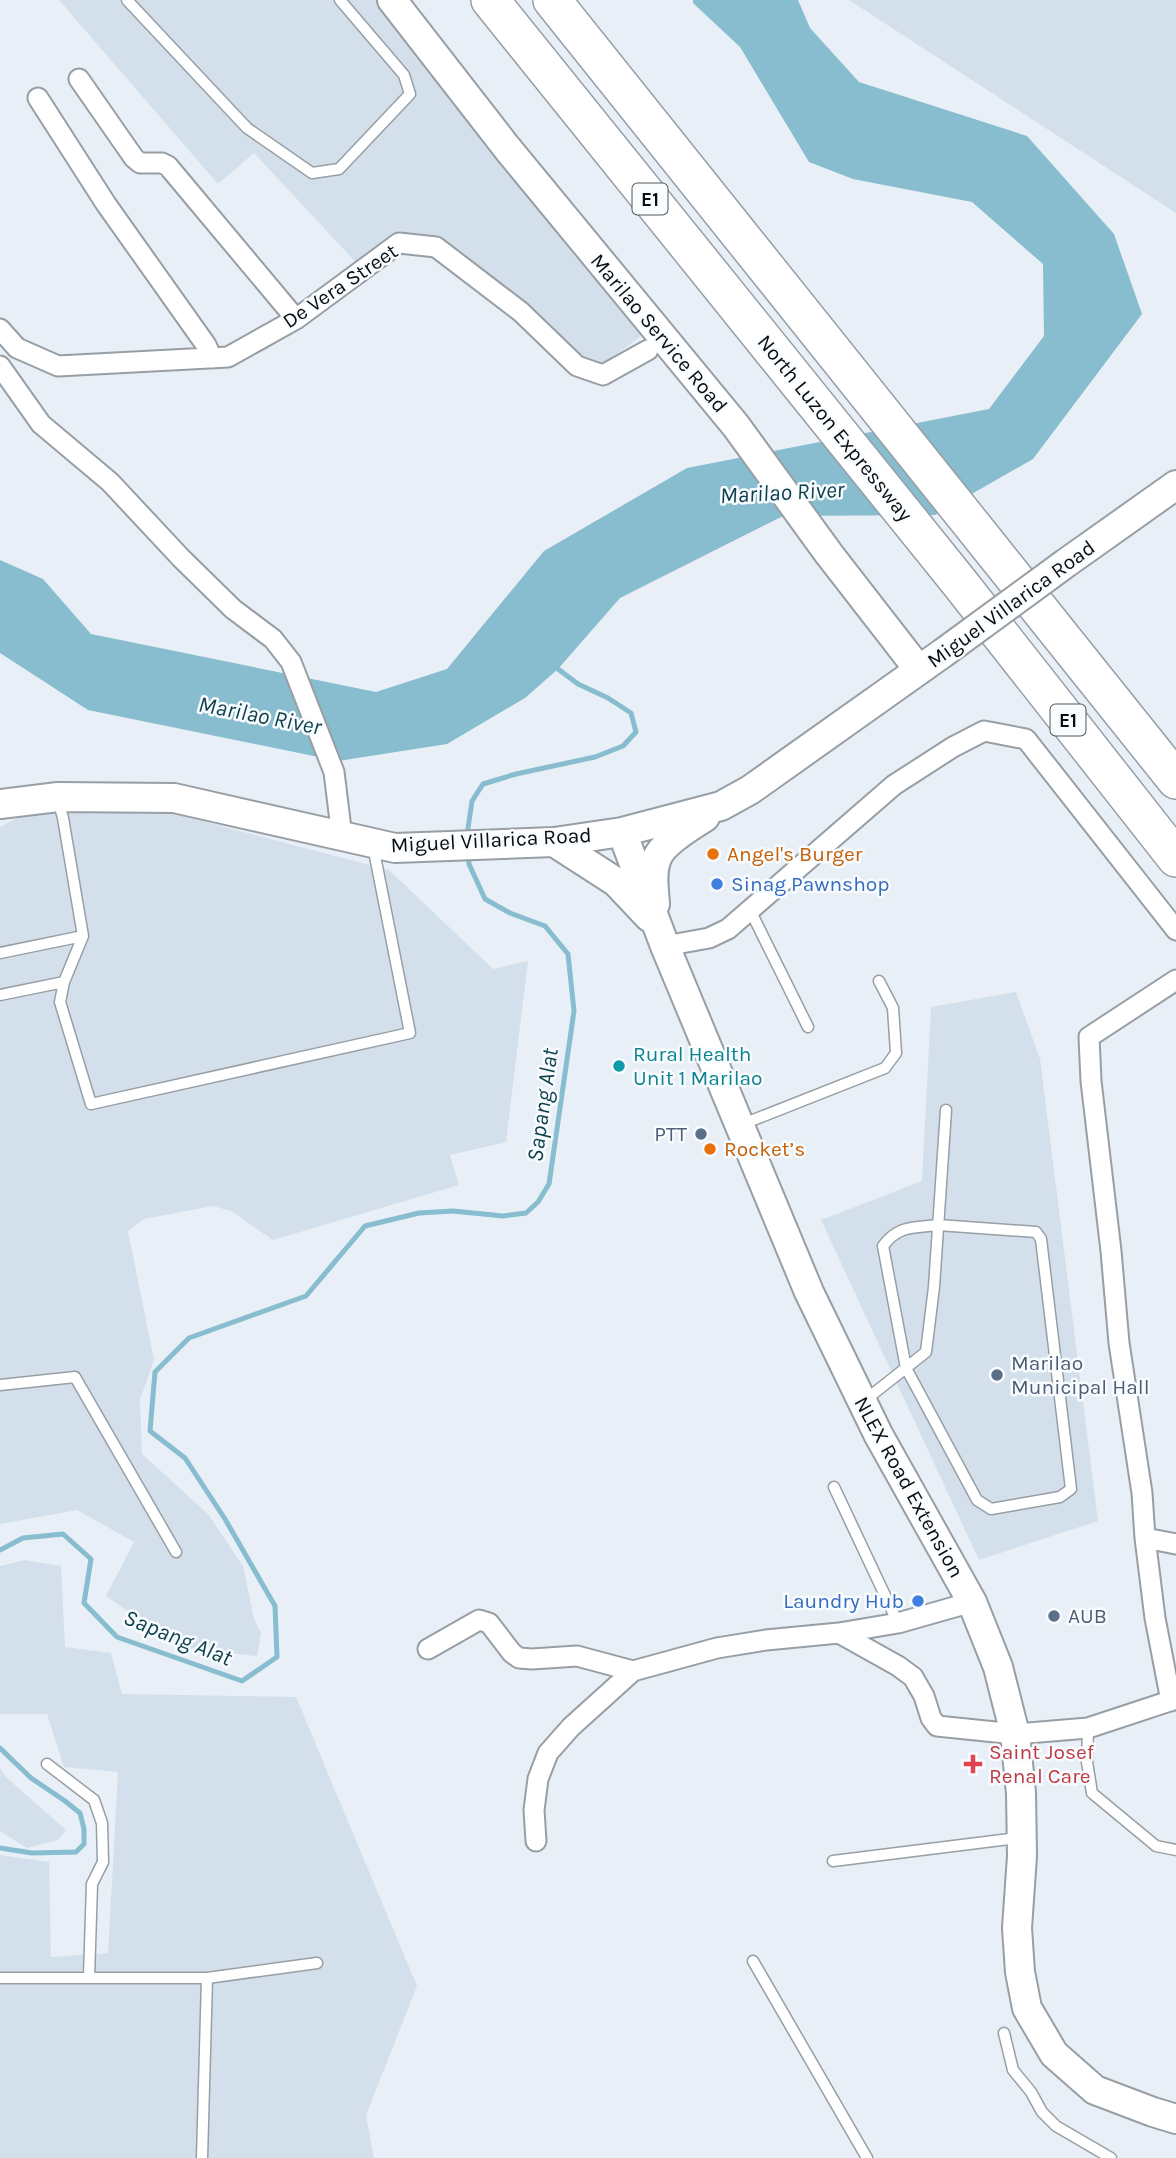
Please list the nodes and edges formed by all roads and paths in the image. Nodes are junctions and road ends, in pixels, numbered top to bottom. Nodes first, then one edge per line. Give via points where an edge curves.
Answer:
1 (127, 0) edge
2 (340, 0) edge
3 (392, 0) edge
4 (490, 0) edge
5 (552, 0) edge
6 (79, 79) dead end
7 (38, 98) dead end
8 (296, 319) junction
9 (0, 329) edge
10 (648, 350) dead end
11 (212, 358) junction
12 (0, 366) edge
13 (1176, 485) edge
14 (919, 670) junction
15 (1176, 780) edge
16 (58, 797) junction
17 (0, 804) edge
18 (721, 806) junction
19 (622, 832) junction
20 (342, 836) junction
21 (554, 842) junction
22 (372, 843) junction
23 (1176, 858) edge
24 (750, 909) junction
25 (1176, 930) edge
26 (83, 936) junction
27 (661, 937) junction
28 (0, 953) edge
29 (1176, 980) edge
30 (879, 981) dead end
31 (64, 982) junction
32 (0, 995) edge
33 (808, 1027) dead end
34 (946, 1110) dead end
35 (739, 1125) junction
36 (938, 1225) junction
37 (906, 1368) junction
38 (0, 1385) edge
39 (862, 1403) junction
40 (834, 1487) dead end
41 (1145, 1538) junction
42 (1176, 1544) edge
43 (176, 1552) dead end
44 (972, 1602) junction
45 (898, 1623) junction
46 (839, 1633) junction
47 (428, 1649) dead end
48 (633, 1671) junction
49 (1173, 1700) edge
50 (1088, 1728) junction
51 (1015, 1734) junction
52 (47, 1764) dead end
53 (1022, 1838) junction
54 (536, 1842) dead end
55 (1176, 1850) edge
56 (833, 1861) dead end
57 (753, 1961) dead end
58 (317, 1963) dead end
59 (89, 1977) junction
60 (0, 1978) edge
61 (207, 1978) junction
62 (1004, 2033) dead end
63 (1168, 2113) edge
64 (202, 2158) edge
65 (867, 2158) edge
66 (1111, 2158) edge

1 - 2 lane via 247,128 312,173 339,169 410,94 404,75
3 - 14 main road, Marilao Service Road via 507,148 736,426
4 - 23 highway, North Luzon Expressway / E1
5 - 15 highway, E1
6 - 8 street via 134,158 139,163 168,166
7 - 11 street
8 - 10 street, De Vera Street via 400,243 436,247 521,312 577,366 603,375
8 - 11 street, De Vera Street via 228,358
9 - 11 street, De Vera Street via 17,348 58,366
12 - 20 street via 41,424 110,482 181,558 233,609 273,639 291,662 334,772
13 - 14 main road, Miguel Villarica Road, bridge
14 - 18 main road, Miguel Villarica Road
16 - 17 main road, Miguel Villarica Road
16 - 20 main road, Miguel Villarica Road via 174,799
16 - 26 lane
18 - 19 main road, Miguel Villarica Road
18 - 27 main road via 680,833 657,856 653,883
19 - 21 main road, Miguel Villarica Road
19 - 27 main road, NLEX Road Extension
20 - 22 main road, Miguel Villarica Road
21 - 22 main road, Miguel Villarica Road via 395,848
21 - 27 main road via 615,883 643,910
22 - 31 lane via 410,1033 91,1104 60,1002
24 - 25 street via 894,785 985,731 1026,739
24 - 27 street via 727,929 709,937
24 - 33 lane
26 - 28 lane
26 - 31 lane
27 - 35 main road, NLEX Road Extension
29 - 41 street via 1089,1037 1119,1343 1143,1493
30 - 35 lane via 894,1019 895,1053 885,1068
31 - 32 lane
34 - 36 lane
35 - 39 main road, NLEX Road Extension via 809,1292
36 - 37 lane via 926,1352
36 - 37 lane via 900,1230 883,1246
36 - 37 lane via 1039,1234 1071,1489 1060,1497 991,1509 977,1500
37 - 39 lane
38 - 43 lane via 75,1377
39 - 44 main road, NLEX Road Extension
40 - 45 lane
41 - 42 street
41 - 49 street via 1155,1618
44 - 45 street
44 - 51 main road, NLEX Road Extension via 998,1667
45 - 46 street
46 - 48 street via 717,1648
46 - 51 street via 913,1677 937,1726
47 - 48 street via 479,1620 489,1623 519,1658 577,1656
48 - 54 street via 548,1754 538,1779
49 - 50 street
50 - 51 street
50 - 55 lane via 1092,1793 1156,1846
51 - 53 main road, NLEX Road Extension
52 - 59 lane via 94,1800 102,1823 103,1862 92,1884
53 - 56 lane
53 - 63 main road, NLEX Road Extension via 1017,1928 1027,2008 1054,2054 1095,2090
57 - 65 lane
58 - 61 lane
59 - 60 lane
59 - 61 lane
61 - 64 lane
62 - 66 lane via 1013,2070 1042,2112 1056,2126

